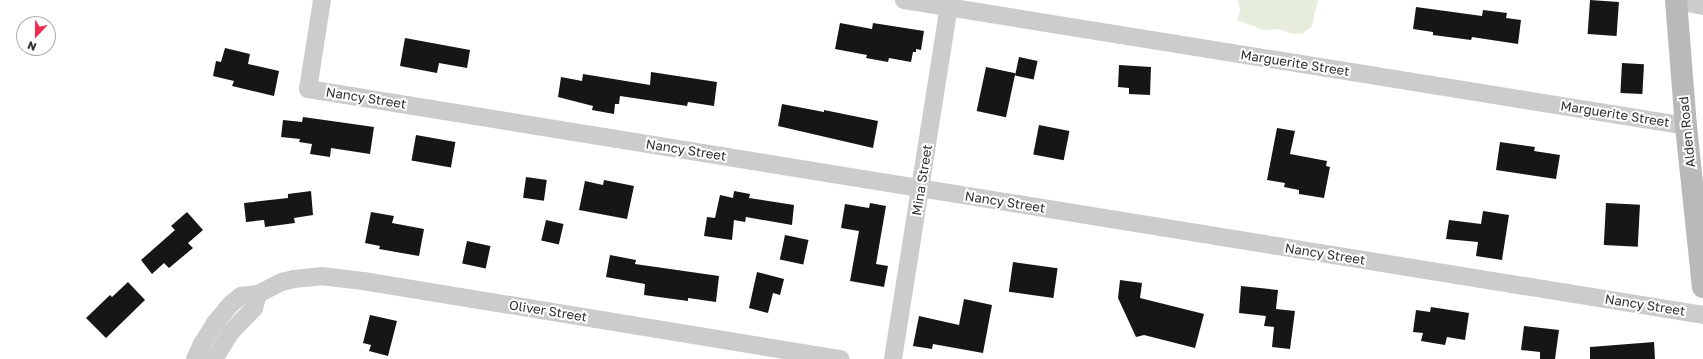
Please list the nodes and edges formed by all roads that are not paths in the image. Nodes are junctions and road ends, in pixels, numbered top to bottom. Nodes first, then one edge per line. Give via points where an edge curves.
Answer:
1 (322, 0) edge
2 (904, 0) edge
3 (1676, 1) edge
4 (950, 4) edge
5 (1703, 6) edge
6 (1686, 126) junction
7 (920, 188) junction
8 (1701, 239) edge
9 (1703, 287) edge
10 (258, 294) junction
11 (1703, 315) edge
12 (195, 359) edge
13 (214, 359) edge
14 (841, 359) edge
15 (893, 359) edge

1 - 7 street, Nancy Street via 308,89
2 - 4 street, Marguerite Street
3 - 5 street
3 - 6 main road, Alden Road
4 - 6 street, Marguerite Street
4 - 7 street, Mina Street
6 - 8 main road, Alden Road
7 - 11 street, Nancy Street
7 - 15 street, Mina Street
8 - 9 main road, Alden Road
10 - 12 street, Oliver Street via 242,296 231,304 208,333
10 - 13 street via 254,308 230,333
10 - 14 street, Oliver Street via 294,279 335,277

